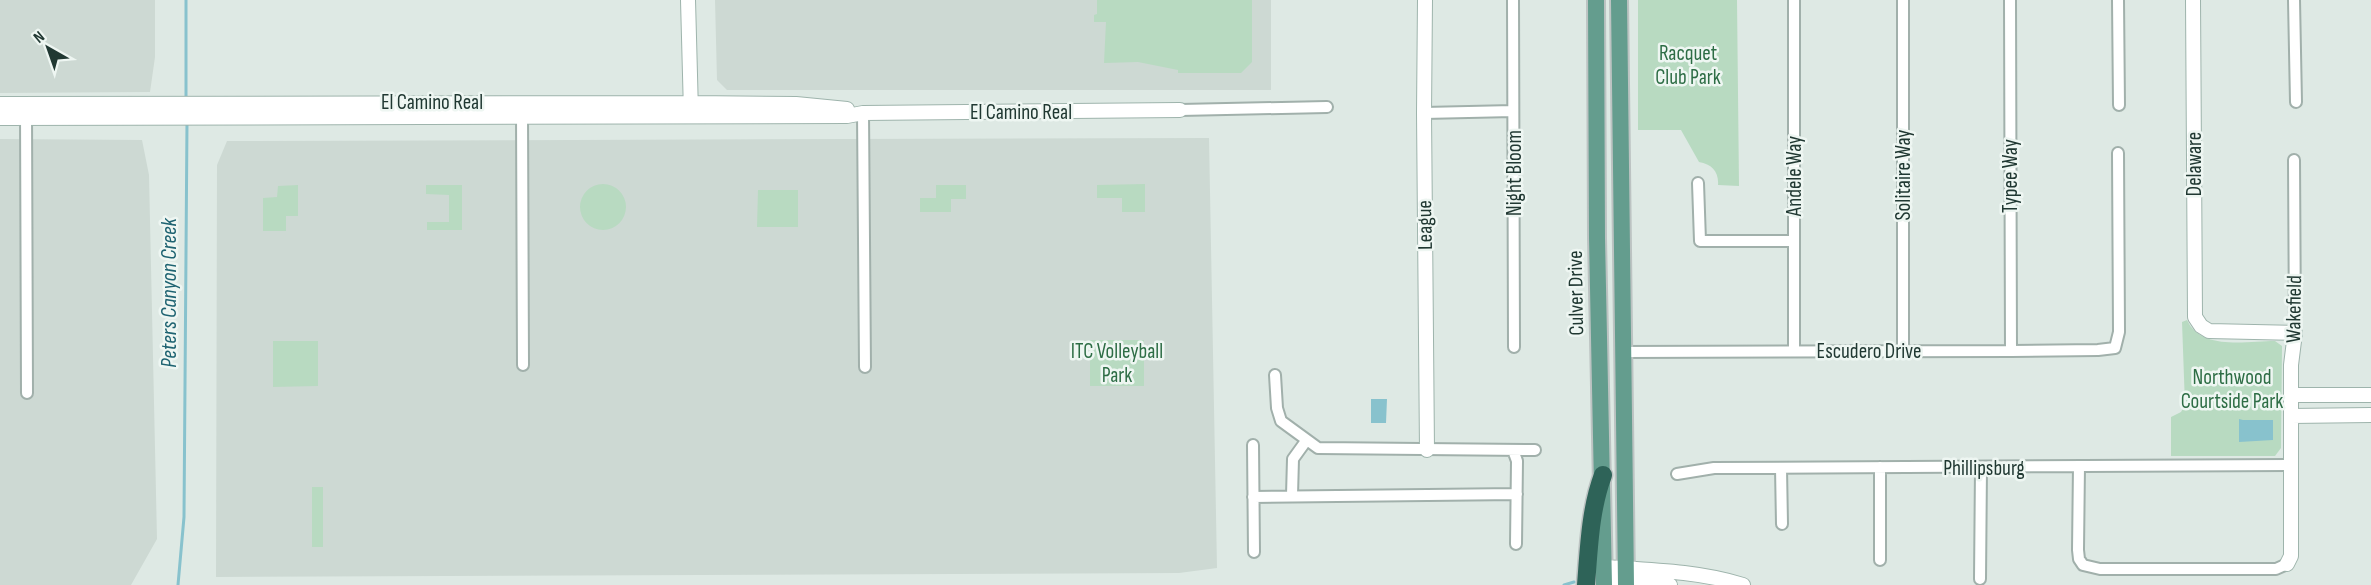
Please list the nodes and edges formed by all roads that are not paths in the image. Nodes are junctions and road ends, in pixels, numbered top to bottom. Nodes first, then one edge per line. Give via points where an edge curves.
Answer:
1 (688, 0) edge
2 (1425, 0) edge
3 (1513, 0) edge
4 (1596, 0) edge
5 (1619, 0) edge
6 (1794, 0) edge
7 (1903, 0) edge
8 (2010, 0) edge
9 (2118, 0) edge
10 (2193, 0) edge
11 (2295, 0) edge
12 (2296, 102) dead end
13 (0, 104) edge
14 (2119, 105) dead end
15 (1327, 107) dead end
16 (521, 110) junction
17 (691, 110) junction
18 (1180, 110) joint
19 (26, 111) junction
20 (1513, 111) junction
21 (863, 113) junction
22 (1424, 113) junction
23 (0, 118) edge
24 (2118, 153) dead end
25 (2294, 160) dead end
26 (1698, 183) dead end
27 (1794, 241) junction
28 (2295, 333) junction
29 (1514, 347) dead end
30 (1794, 351) junction
31 (1903, 351) junction
32 (2011, 351) junction
33 (1623, 352) junction
34 (524, 365) dead end
35 (865, 367) dead end
36 (1275, 375) dead end
37 (27, 393) dead end
38 (2292, 395) junction
39 (2371, 395) edge
40 (2291, 416) junction
41 (2371, 416) edge
42 (1306, 441) junction
43 (1253, 445) dead end
44 (1427, 450) junction
45 (1513, 450) junction
46 (1534, 450) dead end
47 (2292, 465) junction
48 (2079, 466) junction
49 (1880, 467) junction
50 (1780, 468) junction
51 (1981, 468) junction
52 (1677, 474) dead end
53 (1603, 475) junction
54 (1517, 494) junction
55 (1292, 495) junction
56 (1253, 496) junction
57 (1782, 524) dead end
58 (1516, 544) dead end
59 (1254, 552) dead end
60 (1880, 560) dead end
61 (2287, 564) joint
62 (1604, 577) edge
63 (1626, 578) edge
64 (1980, 579) dead end
65 (1586, 585) edge
66 (1670, 585) edge
67 (1743, 585) edge

1 - 17 street
2 - 22 street, League
3 - 20 street, Night Bloom
4 - 53 main road, Culver Drive
5 - 33 main road
6 - 27 street, Andele Way
7 - 31 street, Solitaire Way
8 - 32 street, Typee Way
9 - 14 street
10 - 28 street, Delaware via 2195,317 2209,331
11 - 12 street
13 - 19 street, El Camino Real
15 - 18 street
16 - 17 street, El Camino Real
16 - 19 street, El Camino Real via 162,118
16 - 19 street, El Camino Real via 206,102
16 - 34 street
17 - 21 street, El Camino Real via 796,104
18 - 21 street, El Camino Real
19 - 23 street, El Camino Real
19 - 37 street
20 - 22 street
20 - 29 street, Night Bloom
21 - 35 street
22 - 44 street, League
24 - 32 street, Escudero Drive via 2119,332 2115,348
25 - 28 street, Wakefield
26 - 27 street via 1700,241
27 - 30 street, Andele Way
28 - 38 street, Wakefield
30 - 31 street, Escudero Drive
30 - 33 street, Escudero Drive
31 - 32 street, Escudero Drive
33 - 63 main road
36 - 42 street via 1281,421
38 - 39 street
38 - 40 street, Wakefield
40 - 41 street
40 - 47 street, Wakefield
42 - 44 street via 1318,448
42 - 55 street via 1293,459
43 - 56 street
44 - 45 street
45 - 46 street
45 - 54 street
47 - 48 street, Phillipsburg
47 - 61 street, Wakefield via 2291,556
48 - 51 street, Phillipsburg
48 - 61 street via 2078,550 2084,566 2277,569
49 - 50 street, Phillipsburg
49 - 51 street, Phillipsburg
49 - 60 street
50 - 52 street, Phillipsburg via 1714,468
50 - 57 street
51 - 64 street
53 - 62 main road, Culver Drive
53 - 65 highway via 1596,494
54 - 55 street
54 - 58 street
55 - 56 street
56 - 59 street
62 - 63 street
63 - 66 street
63 - 67 street via 1716,578

